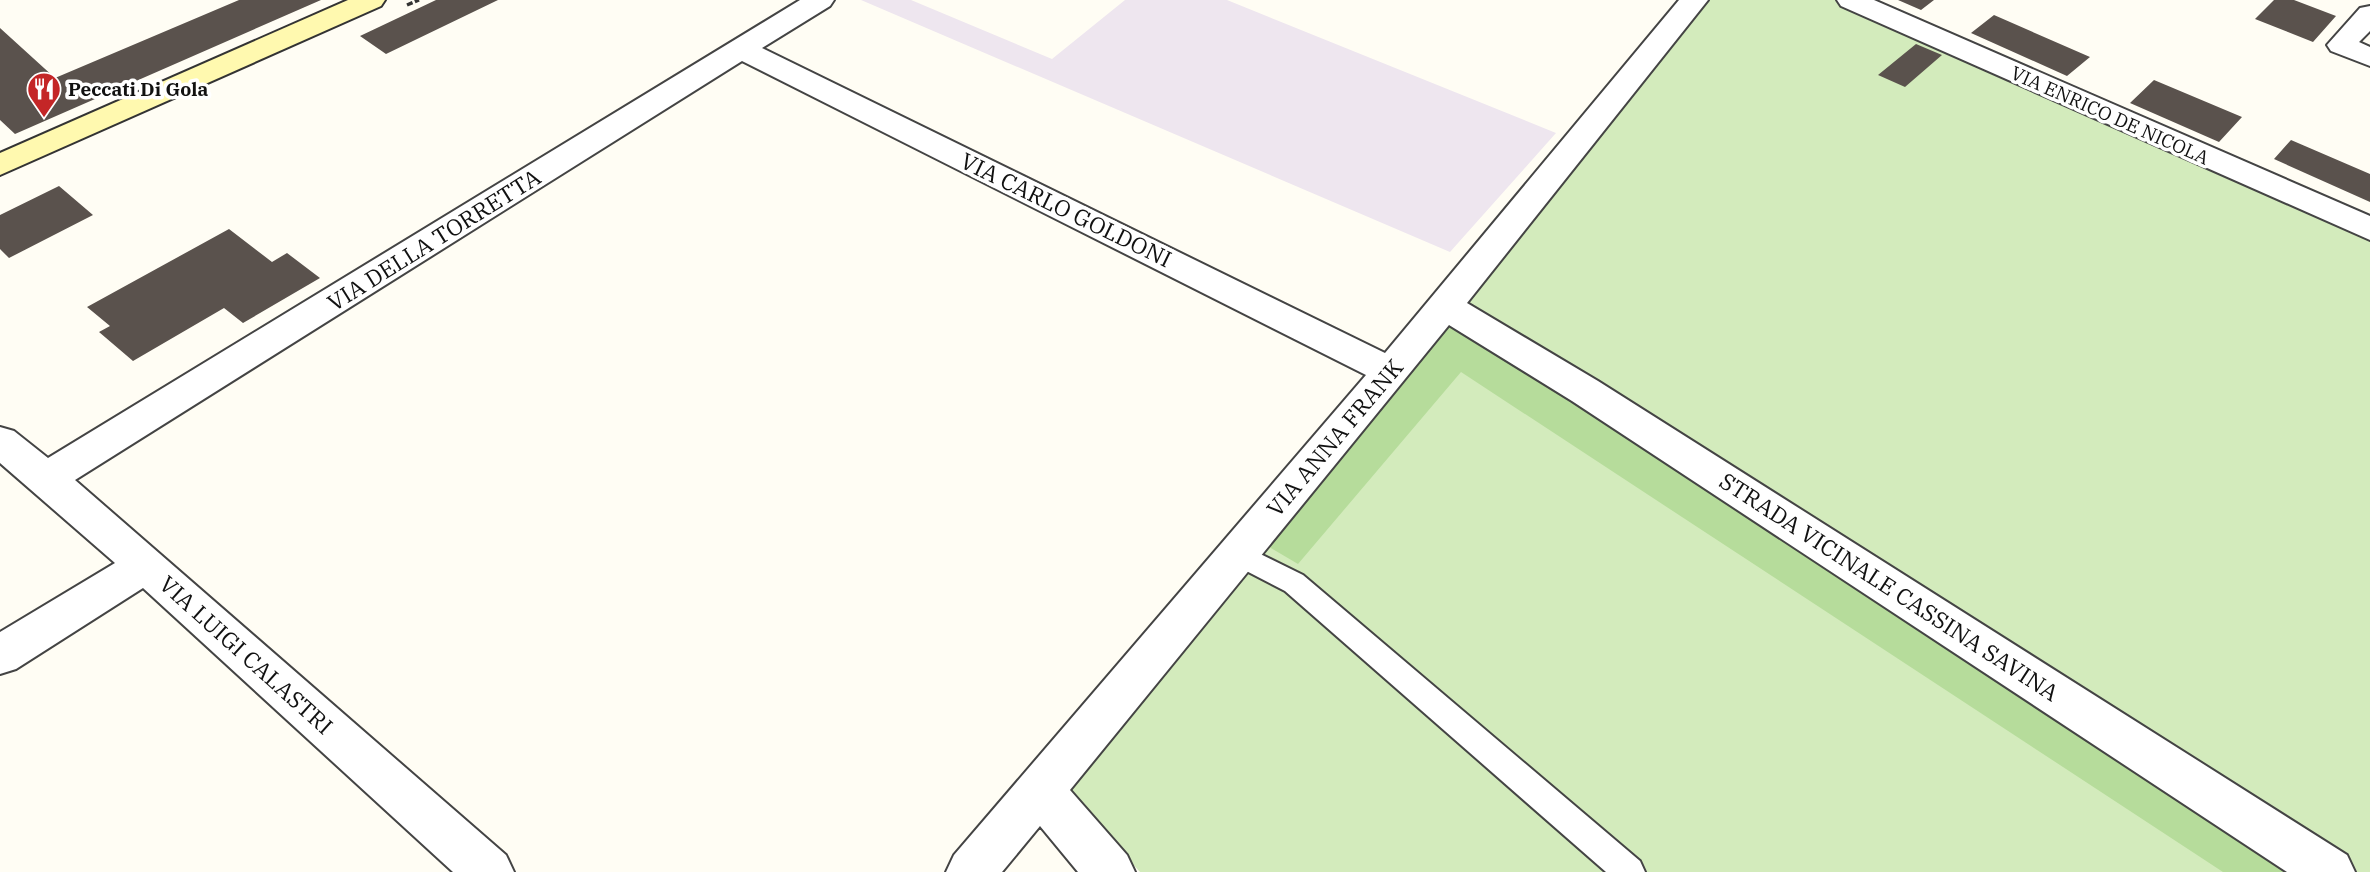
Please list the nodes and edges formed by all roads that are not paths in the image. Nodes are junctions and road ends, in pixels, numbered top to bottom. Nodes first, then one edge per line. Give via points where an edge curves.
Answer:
1 (370, 0) edge
2 (820, 0) edge
3 (1694, 0) edge
4 (1851, 0) edge
5 (2370, 14) edge
6 (743, 50) junction
7 (2370, 57) edge
8 (0, 165) edge
9 (2370, 229) edge
10 (1445, 306) junction
11 (1390, 370) junction
12 (0, 442) edge
13 (46, 478) junction
14 (1238, 554) junction
15 (146, 565) junction
16 (0, 655) edge
17 (1041, 793) junction
18 (489, 872) edge
19 (971, 872) edge
20 (1110, 872) edge
21 (1629, 872) edge
22 (2330, 872) edge

1 - 8 street
2 - 6 street, VIA DELLA TORRETTA
3 - 10 street, VIA ANNA FRANK
4 - 9 street, VIA ENRICO DE NICOLA
5 - 7 street via 2341,46
6 - 11 street, VIA CARLO GOLDONI
6 - 13 street, VIA DELLA TORRETTA
10 - 11 street, VIA ANNA FRANK
10 - 22 street, STRADA VICINALE CASSINA SAVINA via 1586,391
11 - 14 street, VIA ANNA FRANK
12 - 13 street, VIA LUIGI CALASTRI
13 - 15 street, VIA LUIGI CALASTRI
14 - 17 street, VIA ANNA FRANK
14 - 21 lane via 1294,583
15 - 16 street
15 - 18 street, VIA LUIGI CALASTRI
17 - 19 street, VIA ANNA FRANK
17 - 20 street

